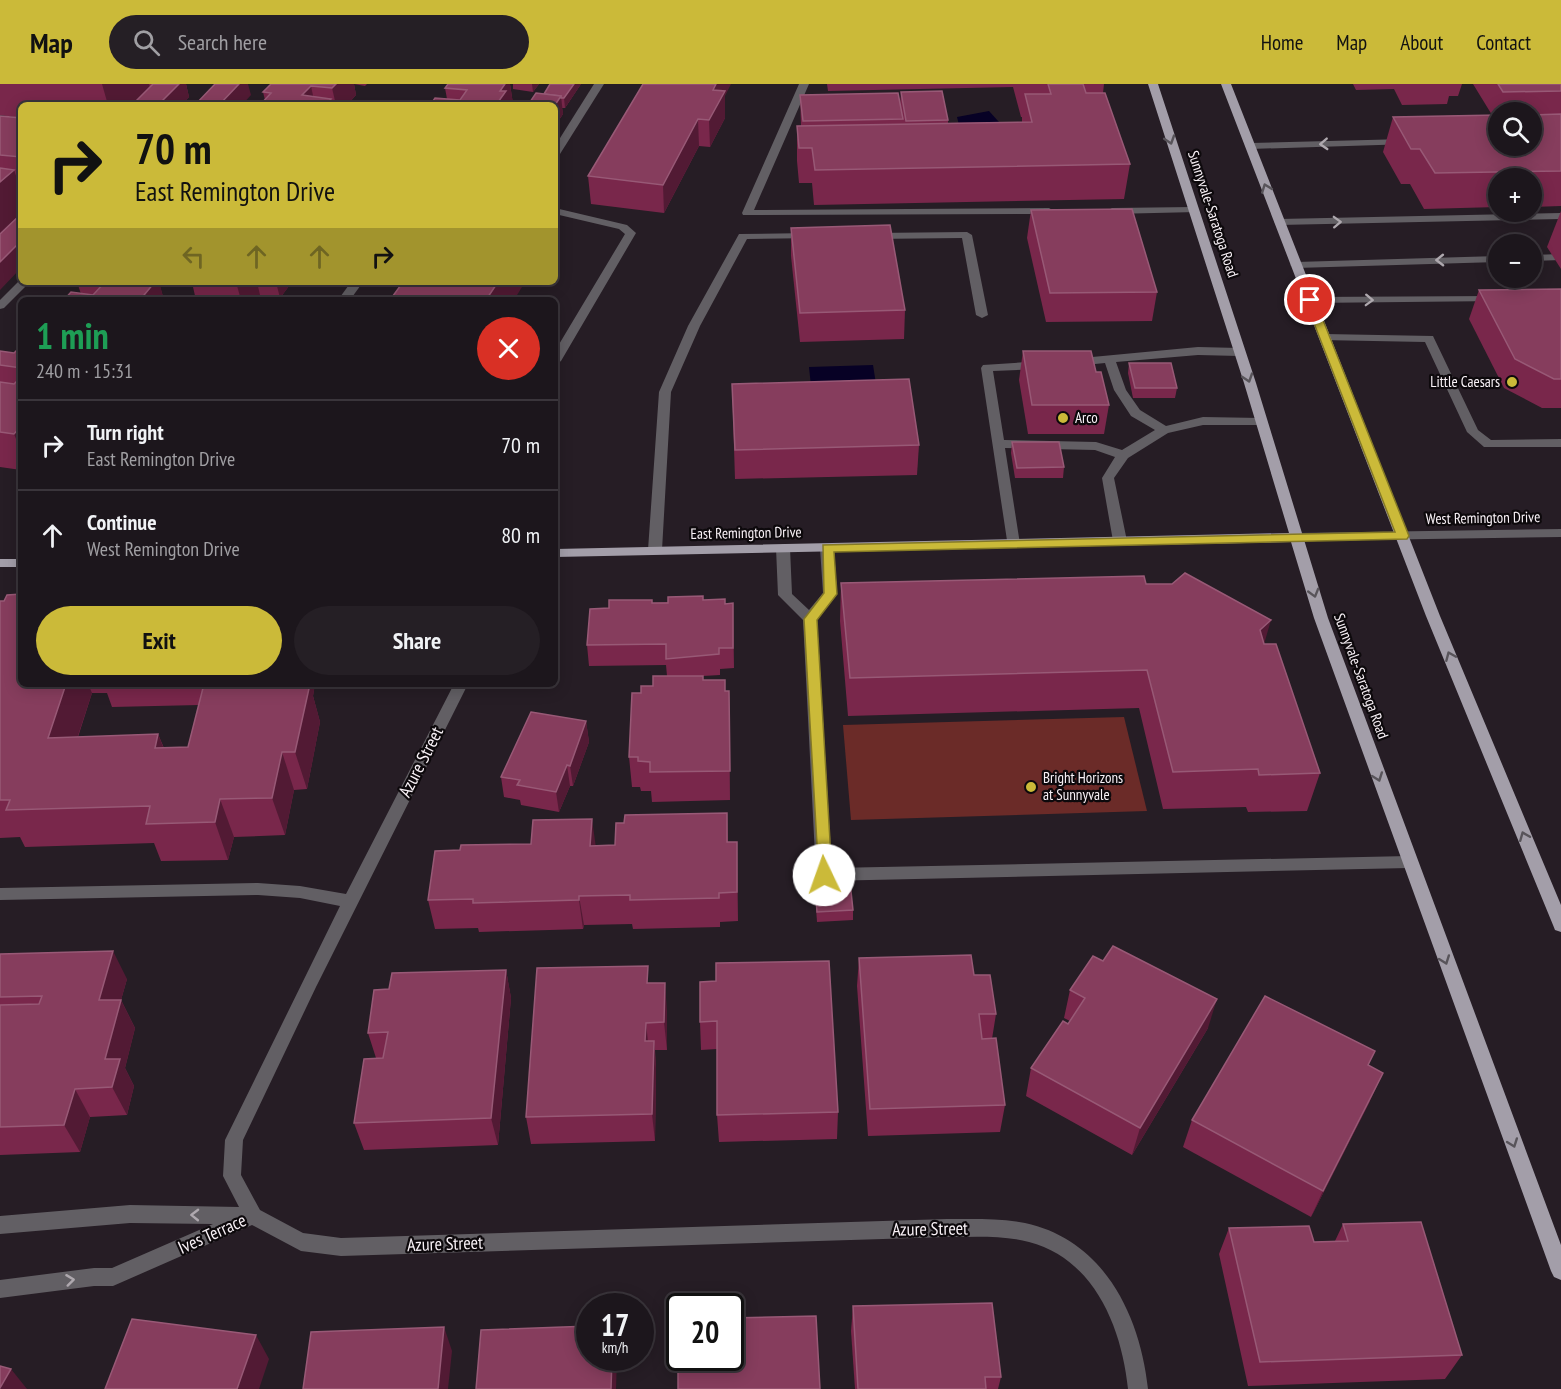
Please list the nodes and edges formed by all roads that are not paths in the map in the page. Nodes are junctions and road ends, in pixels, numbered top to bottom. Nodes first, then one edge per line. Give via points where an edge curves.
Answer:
1 (599, 84) edge
2 (804, 84) edge
3 (1153, 84) edge
4 (1226, 84) edge
5 (1418, 142) edge
6 (1250, 146) junction
7 (558, 149) edge
8 (1193, 210) junction
9 (1066, 211) edge
10 (1102, 211) edge
11 (558, 212) edge
12 (1561, 216) edge
13 (1279, 222) junction
14 (826, 236) edge
15 (861, 236) edge
16 (1561, 257) edge
17 (1488, 258) edge
18 (1542, 258) edge
19 (1296, 265) junction
20 (21, 285) edge
21 (1504, 299) edge
22 (1310, 300) junction
23 (0, 306) edge
24 (982, 315) dead end
25 (1325, 338) junction
26 (1239, 352) junction
27 (558, 356) edge
28 (1109, 357) junction
29 (1261, 422) junction
30 (1164, 430) junction
31 (1561, 443) edge
32 (997, 444) junction
33 (1123, 454) junction
34 (1561, 533) edge
35 (1403, 536) junction
36 (1298, 537) junction
37 (1120, 541) junction
38 (1013, 544) junction
39 (783, 548) junction
40 (827, 548) junction
41 (655, 550) junction
42 (558, 552) edge
43 (0, 563) edge
44 (18, 563) edge
45 (810, 619) junction
46 (459, 687) edge
47 (1409, 862) junction
48 (0, 894) edge
49 (350, 901) junction
50 (1561, 925) edge
51 (253, 1216) junction
52 (0, 1225) edge
53 (1561, 1271) edge
54 (0, 1289) edge
55 (1138, 1389) edge

1 - 7 street
2 - 9 street via 747,213
3 -> 8 main road, Sunnyvale-Saratoga Road
4 - 6 main road
5 -> 6 street
13 -> 6 main road
8 - 10 street
8 - 26 main road, Sunnyvale-Saratoga Road
11 - 27 street via 623,227 631,233
13 -> 12 street
13 - 19 main road
14 - 41 street via 743,236 694,326 665,392
15 - 24 street via 968,235
16 - 18 street
17 -> 19 street
19 - 22 main road
20 - 23 street
22 -> 21 street
22 - 25 main road
25 - 31 street via 1429,338 1473,432 1488,444
25 - 35 main road
26 - 28 street
26 -> 29 main road, Sunnyvale-Saratoga Road
28 - 30 street via 1120,390 1135,413
28 - 32 street via 987,368
29 - 30 street via 1203,421
29 - 36 main road, Sunnyvale-Saratoga Road
30 - 33 street
32 - 33 street via 1096,446
32 - 38 street
33 - 37 street via 1108,478
34 - 35 street, West Remington Drive
35 - 36 street, West Remington Drive
50 -> 35 main road
36 - 37 main road, East Remington Drive
36 -> 47 main road, Sunnyvale-Saratoga Road via 1321,618
37 - 38 main road, East Remington Drive
38 - 40 main road, East Remington Drive
39 - 40 main road, East Remington Drive
39 - 41 main road, East Remington Drive
39 - 45 street via 785,595
40 - 45 street via 830,594
41 - 42 main road, East Remington Drive
43 - 44 main road
45 - 47 street via 824,875
46 - 49 street, Azure Street
47 -> 53 main road, Sunnyvale-Saratoga Road
48 - 49 street via 258,889
49 - 51 street, Azure Street via 234,1140 232,1176
51 -> 52 street, Ives Terrace via 130,1214
54 -> 51 street, Ives Terrace via 113,1277
51 - 55 street, Azure Street via 301,1242 341,1247 947,1228 997,1228 1038,1236 1068,1250 1103,1283 1124,1316 1135,1349

